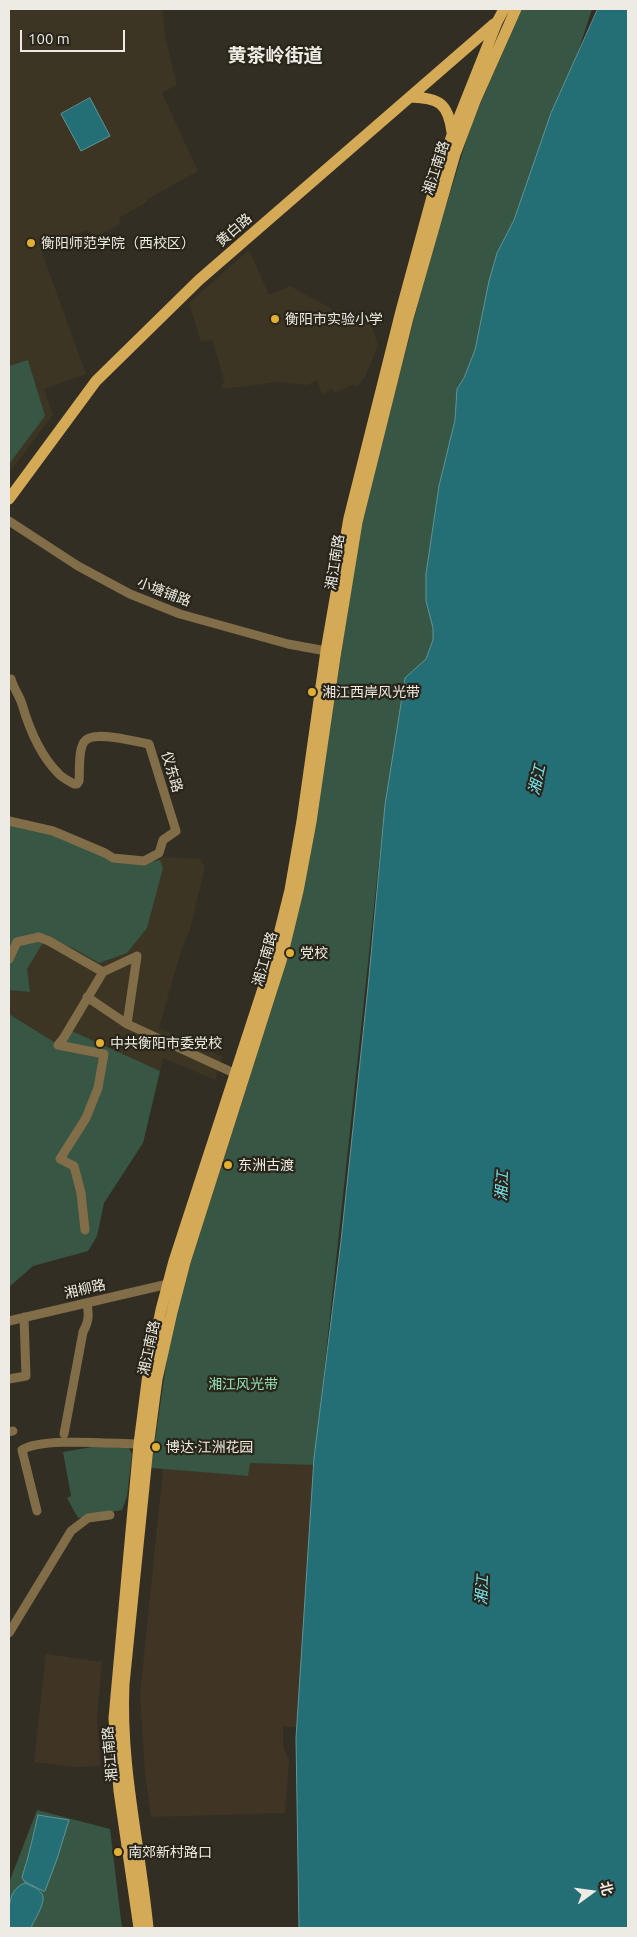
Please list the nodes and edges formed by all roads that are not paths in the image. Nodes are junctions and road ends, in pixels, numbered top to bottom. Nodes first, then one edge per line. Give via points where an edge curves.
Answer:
1 (511, 12) edge
2 (497, 22) junction
3 (411, 97) junction
4 (452, 136) junction
5 (9, 499) edge
6 (9, 521) edge
7 (326, 651) junction
8 (9, 679) edge
9 (9, 821) edge
10 (9, 959) edge
11 (103, 972) junction
12 (87, 997) junction
13 (127, 1024) junction
14 (236, 1074) junction
15 (86, 1230) dead end
16 (168, 1284) junction
17 (87, 1303) junction
18 (27, 1317) junction
19 (9, 1321) edge
20 (9, 1379) edge
21 (64, 1434) dead end
22 (139, 1444) junction
23 (37, 1511) dead end
24 (110, 1515) dead end
25 (9, 1633) edge
26 (139, 1928) edge
27 (148, 1928) edge

1 - 2 main road, 黄白路
1 - 27 main road, 湘江南路 via 455,154 408,318 357,522 298,891 281,961 185,1262 157,1379 122,1717 128,1789
2 - 3 main road, 黄白路
2 - 4 main road, 湘江南路
3 - 4 main road via 440,102 450,116
3 - 5 main road, 黄白路 via 198,280 96,382
4 - 7 main road, 湘江南路 via 429,207 349,518
6 - 7 street, 小塘铺路 via 78,566 130,594 180,614 288,644
7 - 14 main road, 湘江南路 via 290,890 273,958
8 - 9 street, 仪东路 via 12,679 42,753 58,774 74,784 79,781 84,742 90,737 100,735 149,744 176,831 164,840 159,853 144,861 113,858 53,832
10 - 11 street via 17,942 39,937
11 - 12 street
11 - 13 street via 137,956
12 - 13 street
12 - 15 street via 58,1045 104,1054 98,1088 86,1118 60,1159 74,1166
13 - 14 street
14 - 16 main road, 湘江南路
16 - 17 street, 湘柳路
16 - 22 main road, 湘江南路 via 148,1374
17 - 18 street, 湘柳路
17 - 21 street via 90,1315 82,1332
18 - 19 street, 湘柳路
18 - 20 street via 26,1376
22 - 23 street via 28,1446 22,1450
22 - 26 main road, 湘江南路 via 114,1718 119,1791
24 - 25 street via 88,1518 72,1530

